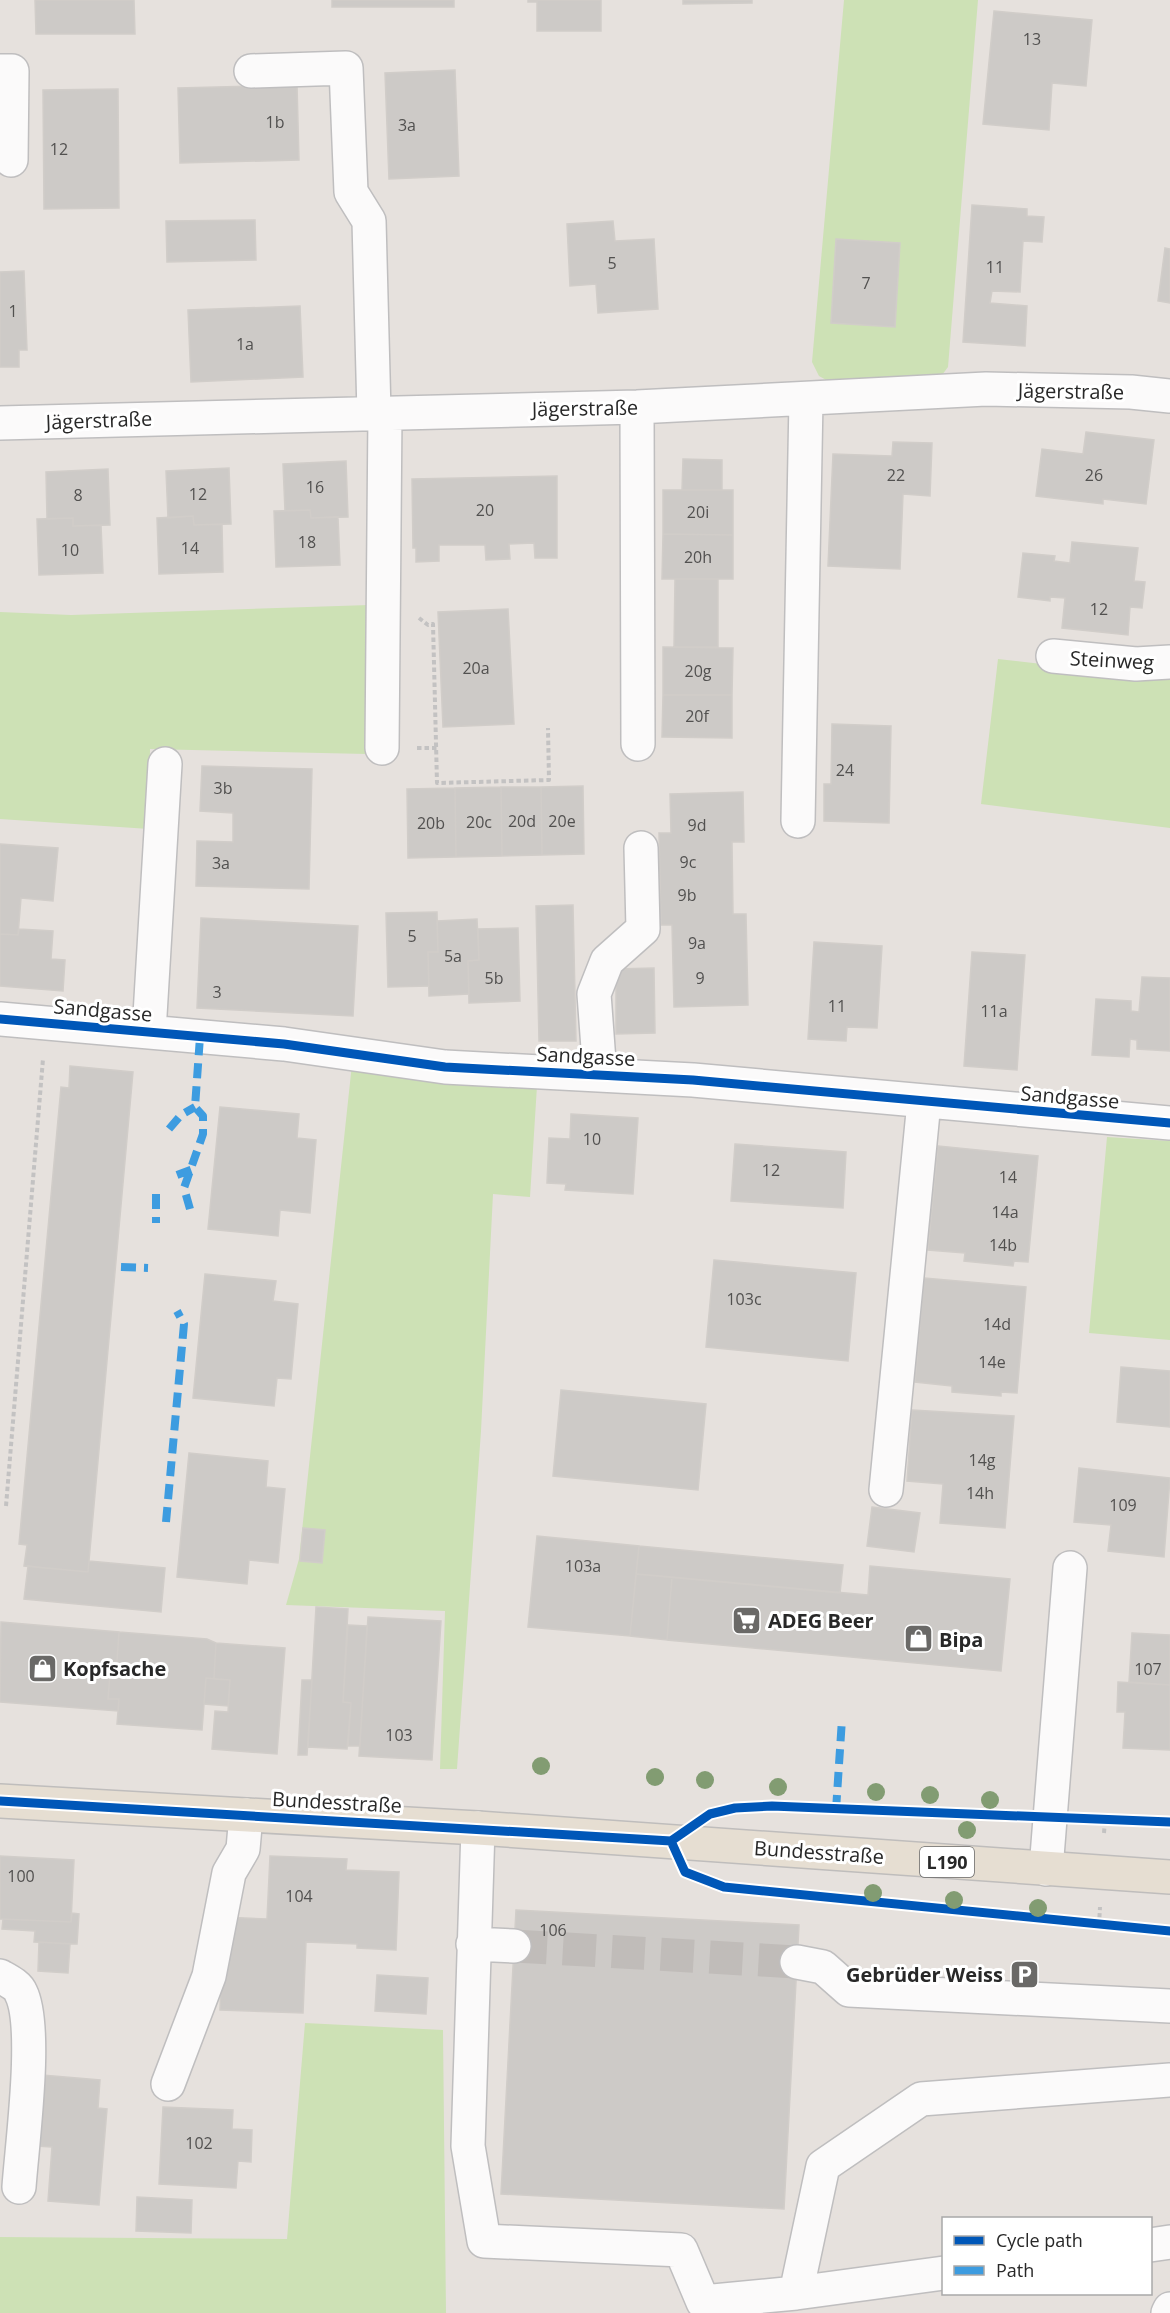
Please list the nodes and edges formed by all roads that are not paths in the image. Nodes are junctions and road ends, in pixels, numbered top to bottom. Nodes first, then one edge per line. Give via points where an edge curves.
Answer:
1 (0, 71) edge
2 (251, 71) dead end
3 (11, 160) dead end
4 (1170, 396) edge
5 (806, 400) junction
6 (637, 407) junction
7 (379, 413) junction
8 (0, 423) edge
9 (1053, 656) dead end
10 (1170, 662) edge
11 (638, 744) dead end
12 (381, 748) dead end
13 (165, 764) dead end
14 (798, 822) dead end
15 (641, 848) dead end
16 (0, 1019) edge
17 (149, 1032) junction
18 (600, 1075) junction
19 (924, 1102) junction
20 (1170, 1123) edge
21 (886, 1490) dead end
22 (1070, 1568) dead end
23 (0, 1801) edge
24 (246, 1815) junction
25 (478, 1828) junction
26 (1046, 1869) junction
27 (1170, 1877) edge
28 (473, 1944) junction
29 (514, 1946) tunnel mouth
30 (797, 1962) tunnel mouth
31 (0, 1976) edge
32 (1170, 2006) edge
33 (1170, 2080) edge
34 (168, 2084) dead end
35 (19, 2187) dead end
36 (1170, 2242) edge
37 (1152, 2245) edge
38 (942, 2273) edge
39 (796, 2293) junction
40 (699, 2309) edge
41 (1170, 2309) edge
42 (1168, 2313) edge

1 - 3 street via 12,71
2 - 7 street via 346,68 351,192 369,221
4 - 5 street, Jägerstraße via 986,389
5 - 6 street, Jägerstraße
5 - 14 street
6 - 7 street, Jägerstraße
6 - 11 street
7 - 8 street, Jägerstraße
7 - 12 street
9 - 10 street, Steinweg via 1136,664
13 - 17 street
15 - 18 street via 643,929 607,961 594,994
16 - 17 street, Sandgasse
17 - 18 street, Sandgasse via 284,1044 445,1067
18 - 19 street, Sandgasse
19 - 20 street, Sandgasse
19 - 21 street
22 - 26 street
23 - 24 main road, Bundesstraße / L190
24 - 25 main road, Bundesstraße / L190
24 - 34 street via 243,1849 229,1873 208,1976
25 - 26 main road, Bundesstraße / L190
25 - 28 street
26 - 27 main road, Bundesstraße / L190
28 - 29 street
28 - 40 street via 468,2146 484,2241 681,2250
30 - 32 street via 822,1966 849,1990
31 - 35 street via 20,1990 28,2008
33 - 39 street via 921,2099 823,2166
36 - 37 street
38 - 39 street
39 - 40 street
41 - 42 street

